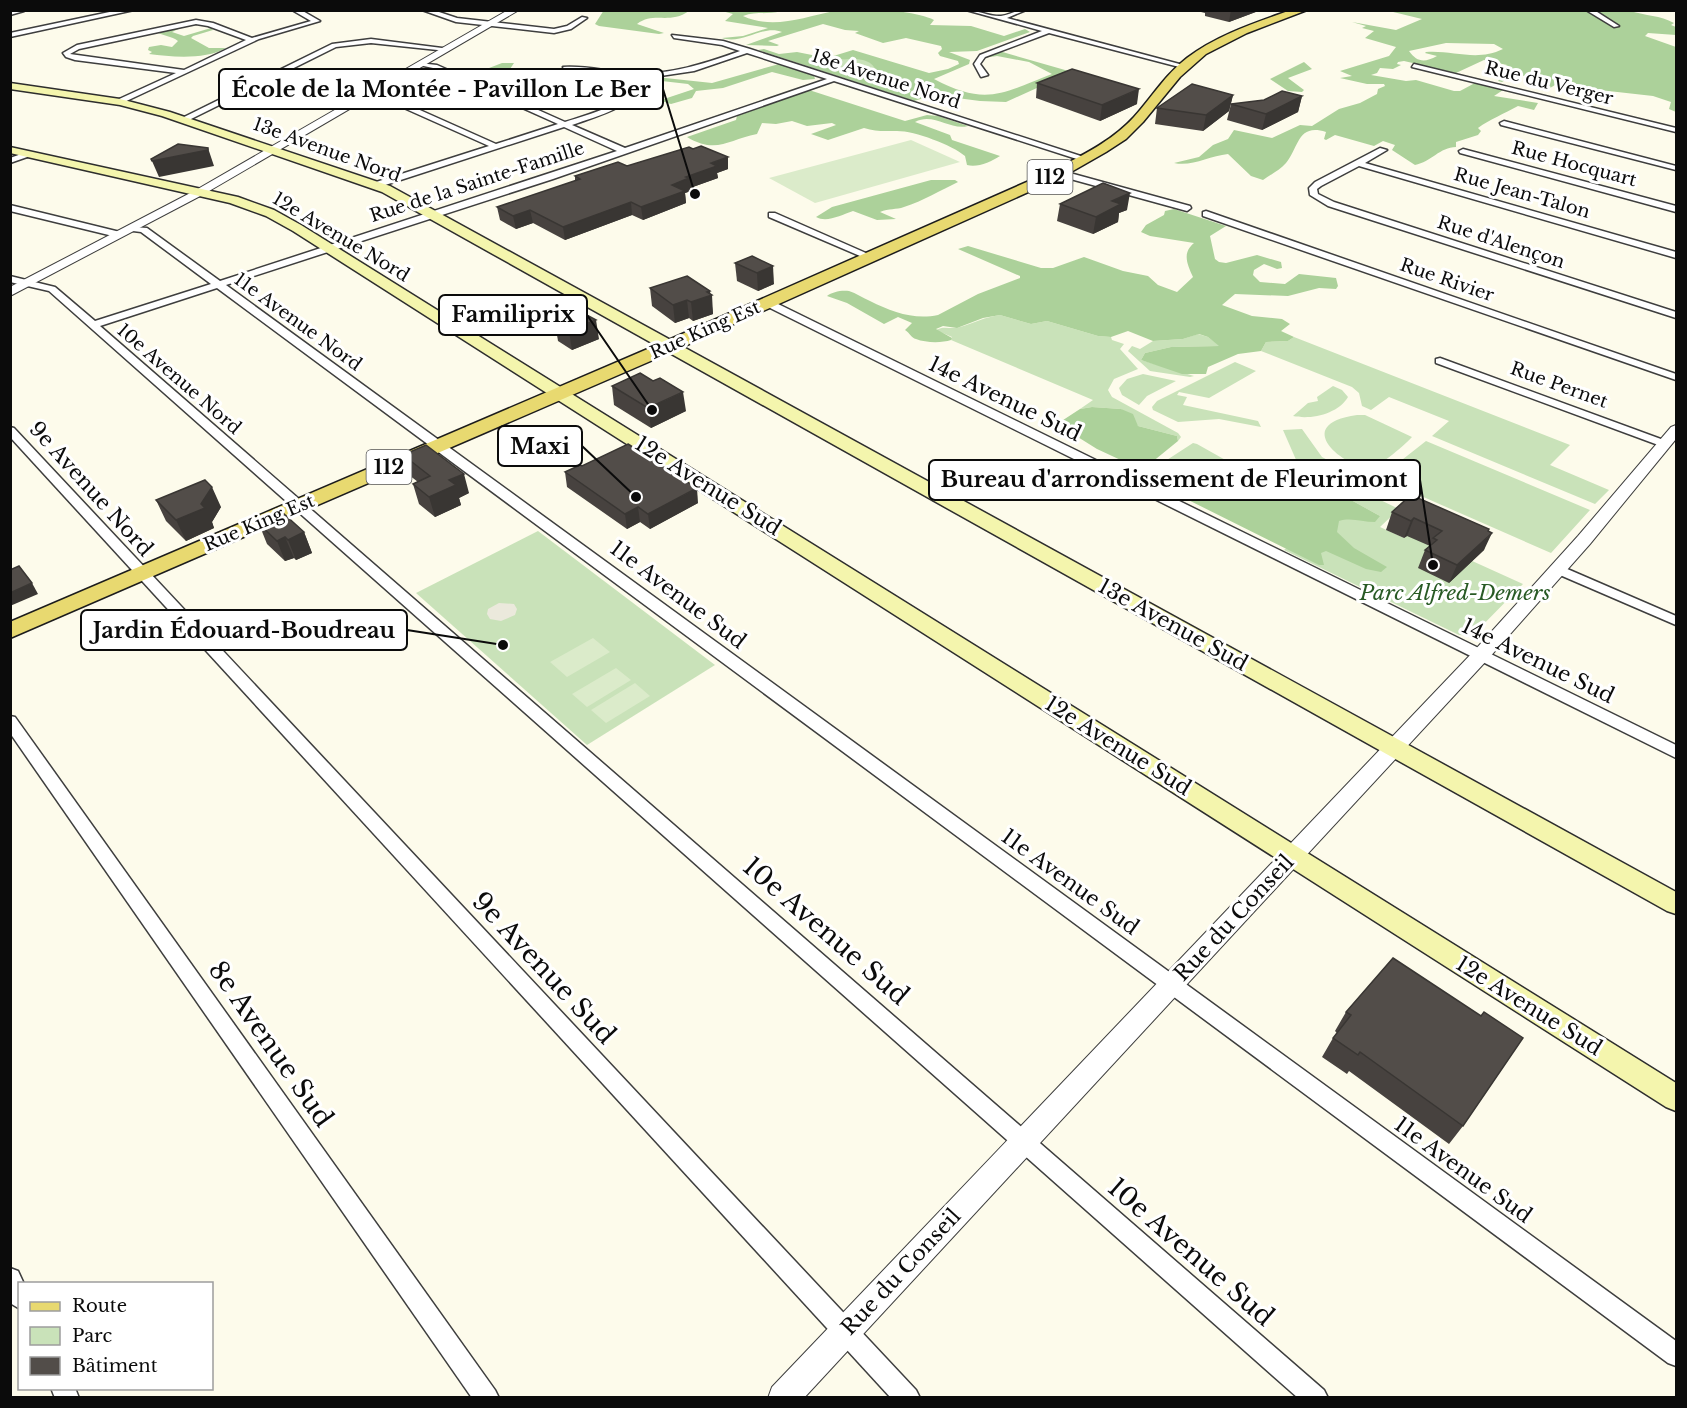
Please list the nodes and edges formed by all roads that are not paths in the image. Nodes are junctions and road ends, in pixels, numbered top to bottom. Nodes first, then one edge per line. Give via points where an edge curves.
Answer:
1 (22, 10) edge
2 (131, 10) edge
3 (295, 10) edge
4 (425, 10) edge
5 (515, 10) edge
6 (969, 10) edge
7 (1023, 10) edge
8 (1302, 10) edge
9 (1589, 10) edge
10 (10, 13) edge
11 (584, 18) dead end
12 (998, 19) junction
13 (490, 24) junction
14 (1616, 26) dead end
15 (1046, 32) junction
16 (10, 35) edge
17 (674, 36) dead end
18 (253, 40) junction
19 (447, 49) junction
20 (748, 50) junction
21 (421, 64) junction
22 (1183, 66) junction
23 (1414, 66) dead end
24 (565, 68) dead end
25 (186, 72) junction
26 (984, 75) dead end
27 (644, 76) junction
28 (836, 78) junction
29 (10, 86) edge
30 (372, 92) junction
31 (120, 102) junction
32 (184, 119) junction
33 (1504, 123) dead end
34 (565, 125) junction
35 (1677, 130) edge
36 (498, 147) junction
37 (273, 148) junction
38 (10, 150) edge
39 (1383, 150) dead end
40 (624, 151) junction
41 (1463, 152) dead end
42 (27, 154) junction
43 (1086, 159) junction
44 (10, 161) edge
45 (1358, 163) junction
46 (1677, 168) edge
47 (1059, 173) junction
48 (376, 184) junction
49 (200, 192) junction
50 (10, 208) edge
51 (1187, 208) dead end
52 (1677, 209) edge
53 (434, 214) junction
54 (1206, 214) dead end
55 (772, 215) dead end
56 (146, 221) junction
57 (136, 229) junction
58 (117, 234) junction
59 (100, 246) junction
60 (329, 248) junction
61 (1677, 255) edge
62 (870, 258) junction
63 (10, 279) edge
64 (31, 283) junction
65 (218, 285) junction
66 (10, 294) edge
67 (768, 303) junction
68 (1677, 315) edge
69 (93, 325) junction
70 (670, 346) junction
71 (1440, 361) dead end
72 (1677, 377) edge
73 (561, 393) junction
74 (10, 430) edge
75 (1671, 437) edge
76 (438, 446) junction
77 (299, 506) junction
78 (1558, 569) junction
79 (142, 574) junction
80 (1677, 621) edge
81 (10, 632) edge
82 (1481, 655) junction
83 (10, 721) edge
84 (1394, 748) junction
85 (1677, 752) edge
86 (1292, 856) junction
87 (1677, 904) edge
88 (1172, 984) junction
89 (1677, 1098) edge
90 (1025, 1141) junction
91 (10, 1279) edge
92 (18, 1294) edge
93 (847, 1330) junction
94 (1677, 1355) edge
95 (487, 1398) edge
96 (783, 1398) edge
97 (908, 1398) edge
98 (1316, 1398) edge

1 - 10 street
2 - 16 street
3 - 18 street via 317,21
4 - 13 street via 456,20
5 - 13 street
6 - 12 street
7 - 12 street
8 - 22 main road, Rue King Est / 112 via 1231,36
9 - 14 street
11 - 13 street via 559,31
12 - 15 street
13 - 19 street
15 - 22 street
15 - 26 street via 982,56 977,64
17 - 20 street, 18e Avenue Nord
18 - 25 street
18 - 25 street via 196,22 77,47 66,53 75,58
19 - 21 street
19 - 32 street via 371,40 334,45
20 - 27 street via 692,70
20 - 28 street, 18e Avenue Nord
21 - 30 street
21 - 34 street via 435,66
22 - 43 main road, Rue King Est / 112 via 1128,130
23 - 35 street, Rue du Verger
24 - 27 street
25 - 31 street
27 - 34 street via 621,104
28 - 40 street, Rue de la Sainte-Famille
28 - 43 street, 18e Avenue Nord
29 - 31 main road, 13e Avenue Nord
30 - 36 street
30 - 37 street
31 - 32 main road, 13e Avenue Nord
32 - 37 main road, 13e Avenue Nord
33 - 46 street
34 - 36 street
34 - 40 street
36 - 48 street
37 - 48 main road, 13e Avenue Nord
37 - 49 street
38 - 42 main road, 12e Avenue Nord
39 - 45 street
40 - 53 street, Rue de la Sainte-Famille
41 - 52 street, Rue Hocquart
42 - 44 street
42 - 49 main road, 12e Avenue Nord
43 - 47 main road, Rue King Est / 112
45 - 61 street, Rue Jean-Talon
45 - 68 street, Rue d'Alençon via 1312,192 1337,206
47 - 51 street
47 - 62 main road, Rue King Est / 112
48 - 53 main road, 13e Avenue Nord
49 - 56 street
49 - 60 main road, 12e Avenue Nord via 270,213
50 - 58 street
53 - 60 street, Rue de la Sainte-Famille
53 - 70 main road, 13e Avenue Nord
54 - 72 street, Rue Rivier
55 - 62 street
56 - 57 street
56 - 58 street
57 - 59 street
57 - 65 street, 11e Avenue Nord via 144,230
58 - 59 street
59 - 64 street
60 - 65 street, Rue de la Sainte-Famille
60 - 73 main road, 12e Avenue Nord
62 - 67 main road, Rue King Est / 112
63 - 64 street, 10e Avenue Nord
64 - 66 street
64 - 69 street, 10e Avenue Nord via 49,287
65 - 69 street, Rue de la Sainte-Famille
65 - 76 street, 11e Avenue Nord
67 - 70 main road, Rue King Est / 112
67 - 82 street, 14e Avenue Sud
69 - 77 street, 10e Avenue Nord
70 - 73 main road, Rue King Est / 112
70 - 84 main road, 13e Avenue Sud
71 - 75 street, Rue Pernet
73 - 76 main road, Rue King Est / 112
73 - 86 main road, 12e Avenue Sud
74 - 79 street, 9e Avenue Nord
75 - 78 street, Rue du Conseil
76 - 77 main road, Rue King Est / 112
76 - 88 street, 11e Avenue Sud
77 - 79 main road, Rue King Est / 112
77 - 90 street, 10e Avenue Sud
78 - 80 street
78 - 82 street, Rue du Conseil
79 - 81 main road, Rue King Est / 112
79 - 93 street, 9e Avenue Sud
82 - 84 street, Rue du Conseil
82 - 85 street, 14e Avenue Sud
83 - 95 street, 8e Avenue Sud
84 - 86 street, Rue du Conseil
84 - 87 main road, 13e Avenue Sud
86 - 88 street, Rue du Conseil
86 - 89 main road, 12e Avenue Sud
88 - 90 street, Rue du Conseil
88 - 94 street, 11e Avenue Sud
90 - 93 street, Rue du Conseil
90 - 98 street, 10e Avenue Sud
91 - 92 street
93 - 96 street, Rue du Conseil
93 - 97 street, 9e Avenue Sud

